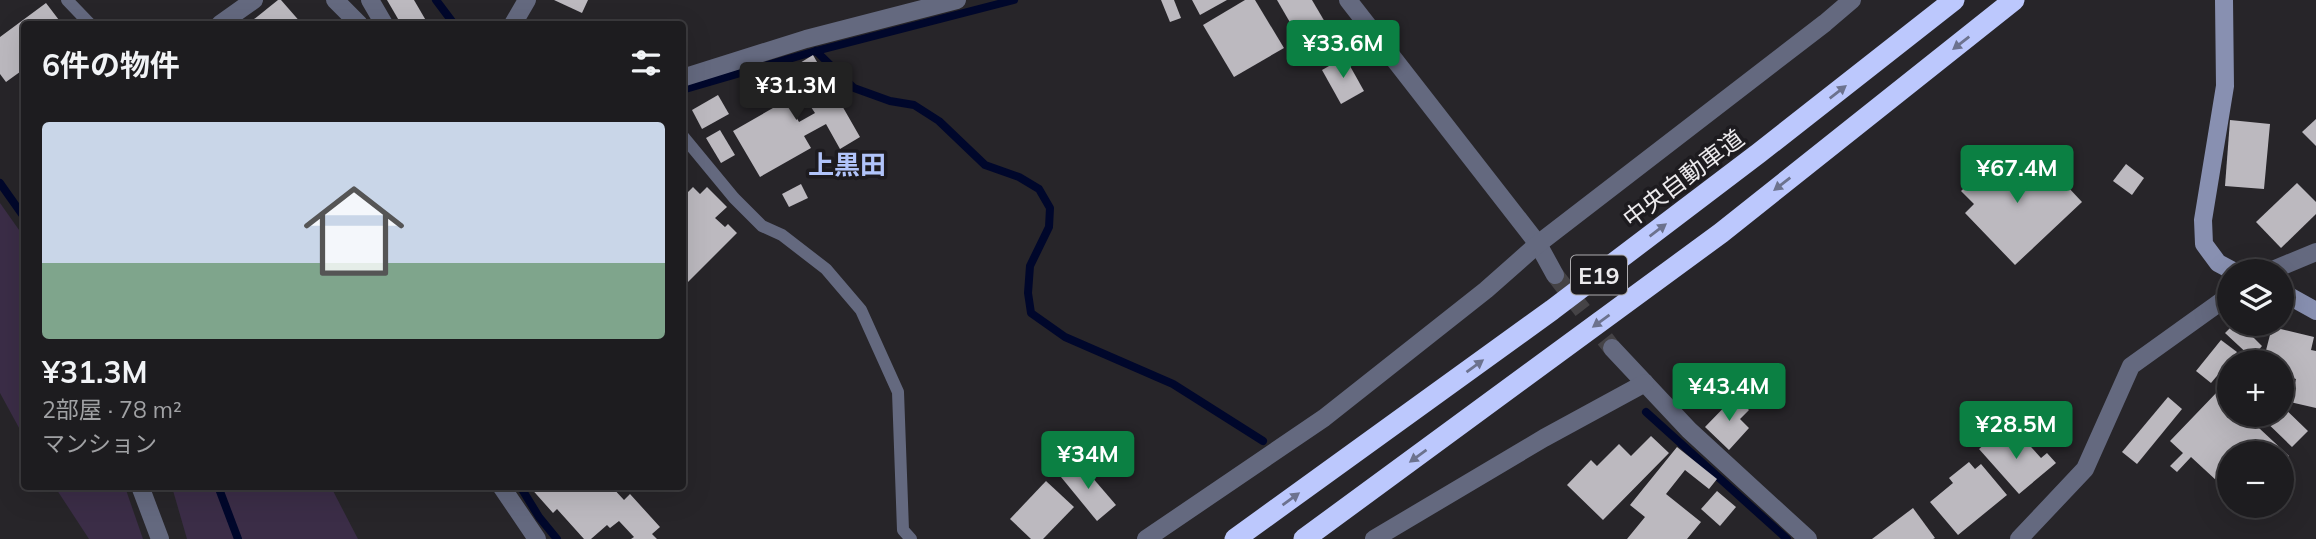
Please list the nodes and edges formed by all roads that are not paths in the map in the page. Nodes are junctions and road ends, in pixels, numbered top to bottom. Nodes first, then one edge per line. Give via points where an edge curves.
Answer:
1 (67, 0) edge
2 (254, 0) edge
3 (335, 0) edge
4 (370, 0) edge
5 (527, 0) edge
6 (957, 0) edge
7 (1348, 0) edge
8 (1852, 0) edge
9 (1954, 0) edge
10 (2014, 0) edge
11 (2224, 0) edge
12 (87, 21) edge
13 (224, 21) edge
14 (356, 21) edge
15 (382, 21) edge
16 (515, 21) edge
17 (686, 77) edge
18 (686, 140) edge
19 (1538, 244) junction
20 (2316, 252) edge
21 (2294, 261) edge
22 (2217, 262) edge
23 (1555, 275) tunnel mouth
24 (2294, 299) edge
25 (2217, 304) edge
26 (2316, 311) edge
27 (1612, 348) tunnel mouth
28 (1645, 383) junction
29 (142, 490) edge
30 (504, 490) edge
31 (1385, 536) edge
32 (160, 539) edge
33 (537, 539) edge
34 (911, 539) edge
35 (1146, 539) edge
36 (1235, 539) edge
37 (1304, 539) edge
38 (1808, 539) edge
39 (2019, 539) edge

1 - 12 lane
2 - 13 street
3 - 14 street
4 - 15 street
5 - 16 street
6 - 17 street via 806,39
7 - 19 street
8 - 19 street
36 -> 9 highway, 中央自動車道 / E19 via 1552,310
10 -> 37 highway, E19 via 1721,233
11 - 22 street via 2225,86 2203,220 2204,244
18 - 34 lane via 762,226 782,235 826,269 861,310 898,392 903,530
19 - 23 street
19 - 35 street via 1324,418
20 - 21 street
24 - 26 street
25 - 39 street via 2131,366 2085,469
27 - 28 street
28 - 31 street via 1544,438
28 - 38 street via 1689,430
29 - 32 street
30 - 33 street

